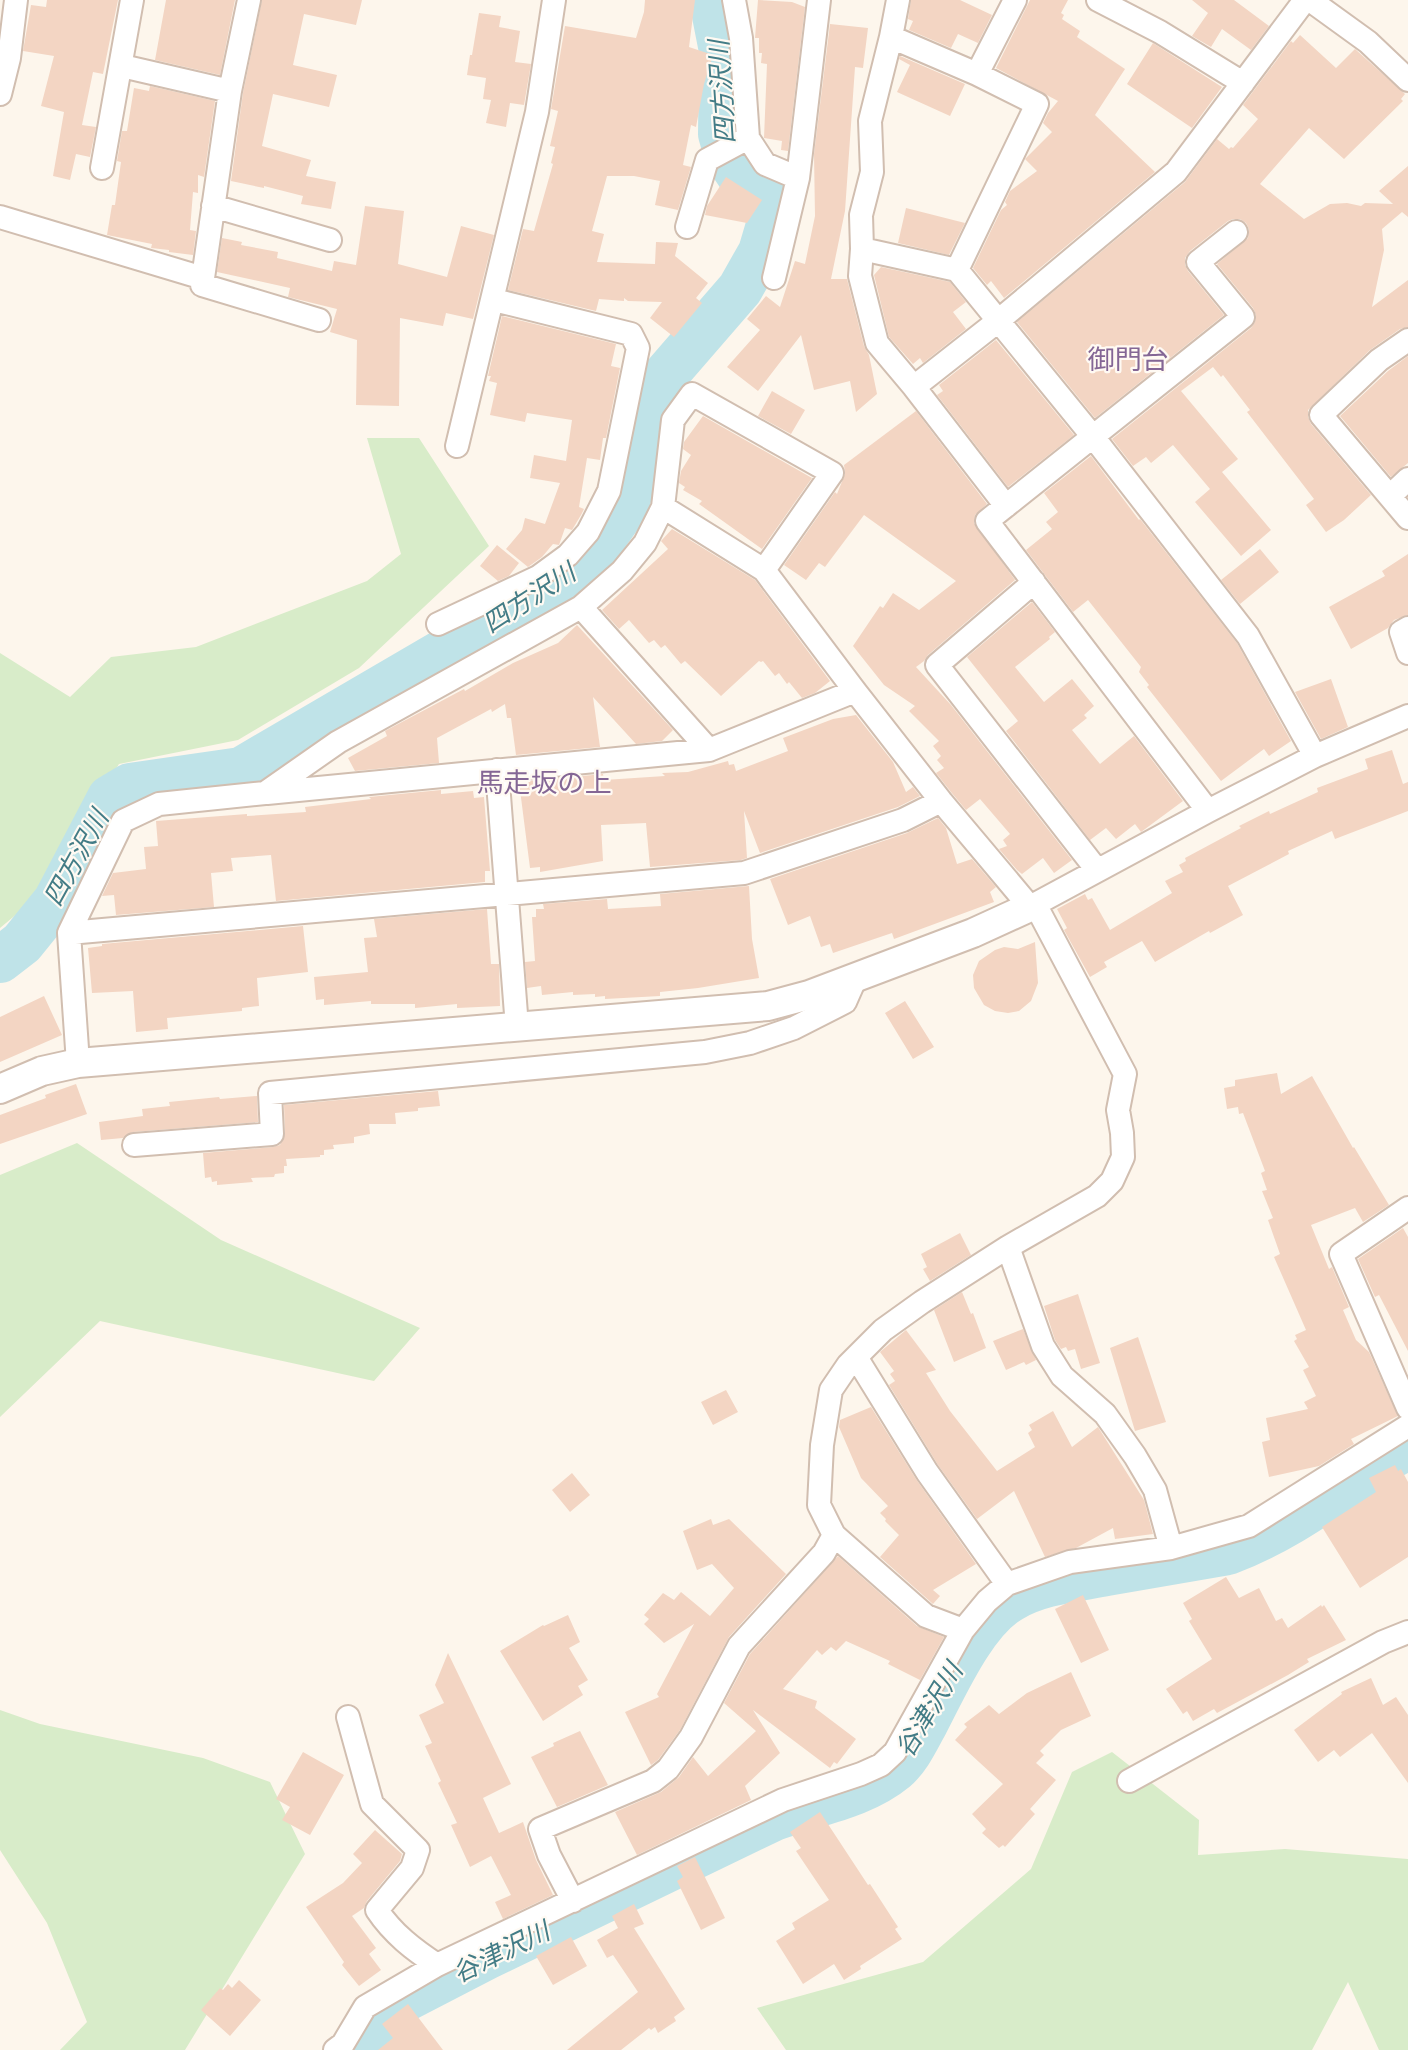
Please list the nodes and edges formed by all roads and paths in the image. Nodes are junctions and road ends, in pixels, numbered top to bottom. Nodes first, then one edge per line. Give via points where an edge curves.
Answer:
1 (16, 0) edge
2 (132, 0) edge
3 (249, 0) edge
4 (554, 0) edge
5 (734, 0) edge
6 (819, 0) edge
7 (898, 0) edge
8 (1015, 0) edge
9 (1098, 0) edge
10 (1305, 0) edge
11 (1310, 0) edge
12 (891, 37) junction
13 (122, 66) junction
14 (977, 74) junction
15 (1408, 80) edge
16 (1243, 82) junction
17 (230, 91) junction
18 (0, 94) edge
19 (748, 138) junction
20 (102, 168) dead end
21 (798, 178) junction
22 (213, 206) junction
23 (0, 217) edge
24 (687, 227) dead end
25 (1236, 232) dead end
26 (330, 240) dead end
27 (862, 249) junction
28 (957, 270) junction
29 (203, 278) junction
30 (774, 278) dead end
31 (494, 300) junction
32 (319, 320) dead end
33 (998, 321) junction
34 (1408, 340) edge
35 (914, 387) junction
36 (1094, 438) junction
37 (457, 446) dead end
38 (1408, 479) edge
39 (1390, 496) junction
40 (1006, 506) junction
41 (663, 507) junction
42 (1408, 518) edge
43 (764, 570) junction
44 (1034, 582) junction
45 (581, 607) junction
46 (438, 624) dead end
47 (1408, 628) edge
48 (1408, 653) edge
49 (855, 692) junction
50 (1408, 716) edge
51 (709, 750) junction
52 (1315, 756) junction
53 (497, 770) junction
54 (265, 793) junction
55 (941, 801) junction
56 (1208, 811) junction
57 (1097, 870) junction
58 (508, 894) junction
59 (1033, 906) junction
60 (69, 933) junction
61 (856, 977) junction
62 (517, 1027) junction
63 (78, 1063) junction
64 (0, 1089) edge
65 (134, 1145) dead end
66 (1408, 1208) edge
67 (1008, 1246) junction
68 (856, 1357) junction
69 (1408, 1408) edge
70 (1408, 1426) edge
71 (834, 1534) junction
72 (1171, 1548) junction
73 (1008, 1584) junction
74 (963, 1630) junction
75 (1408, 1632) edge
76 (348, 1716) dead end
77 (1129, 1781) dead end
78 (573, 1901) junction
79 (437, 1965) junction
80 (335, 2050) edge

1 - 18 street
2 - 13 street
3 - 17 street
4 - 31 street via 537,112
5 - 19 street via 741,38
6 - 21 street
7 - 12 street
8 - 14 street
9 - 16 street
10 - 16 street
11 - 15 street via 1368,42
12 - 14 street
12 - 27 street via 870,121 872,172 861,215
13 - 17 street
13 - 20 street
14 - 28 street via 1037,104
16 - 33 street via 1176,172
17 - 22 street
19 - 21 street via 765,164
19 - 24 street via 707,160
21 - 30 street
22 - 26 street
22 - 29 street
23 - 29 street
25 - 36 street via 1198,262 1243,317
27 - 28 street
27 - 35 street via 860,276 877,343
28 - 33 street
29 - 32 street via 202,285
31 - 37 street
31 - 46 street via 631,334 638,348 609,490 588,532 568,555 538,577
33 - 35 street
33 - 36 street
34 - 39 street via 1379,360 1321,415
35 - 40 street
36 - 40 street
36 - 52 street via 1248,636
38 - 39 street
39 - 42 street
40 - 44 street via 987,521
41 - 43 street
41 - 43 street via 674,420 692,394 832,473
41 - 45 street via 638,553
43 - 49 street
44 - 56 street
44 - 57 street via 936,664
45 - 51 street
45 - 54 street via 338,742
47 - 48 street via 1401,632
49 - 51 street
49 - 55 street
50 - 52 street
51 - 53 street
52 - 56 street
53 - 54 street
53 - 58 street
54 - 60 street via 159,804 123,821
55 - 58 street via 903,820 744,873
55 - 59 street
56 - 57 street
57 - 59 street
58 - 60 street
58 - 62 street
59 - 61 street
59 - 67 street via 1125,1074 1118,1110 1123,1157 1112,1180 1097,1196
60 - 63 street
61 - 62 street via 768,1006
61 - 65 street via 845,1002 794,1028 750,1043 705,1052 270,1093 272,1134
62 - 63 street
63 - 64 street via 42,1071
66 - 69 street via 1341,1254
67 - 68 street via 883,1330
67 - 72 street via 1043,1346 1062,1376 1105,1414 1135,1456 1155,1490
68 - 71 street via 831,1390 822,1445 819,1505
68 - 73 street via 927,1472
70 - 72 street via 1249,1526
71 - 74 street via 926,1616
71 - 78 street via 824,1552 739,1646 691,1737 668,1769 653,1781 540,1829
72 - 73 street via 1070,1562
73 - 74 street via 987,1601
74 - 78 street via 895,1752 881,1765 783,1800
75 - 77 street
76 - 79 street via 372,1804 418,1850 412,1868 377,1910 411,1948
78 - 79 street
79 - 80 street via 365,2007 343,2044

